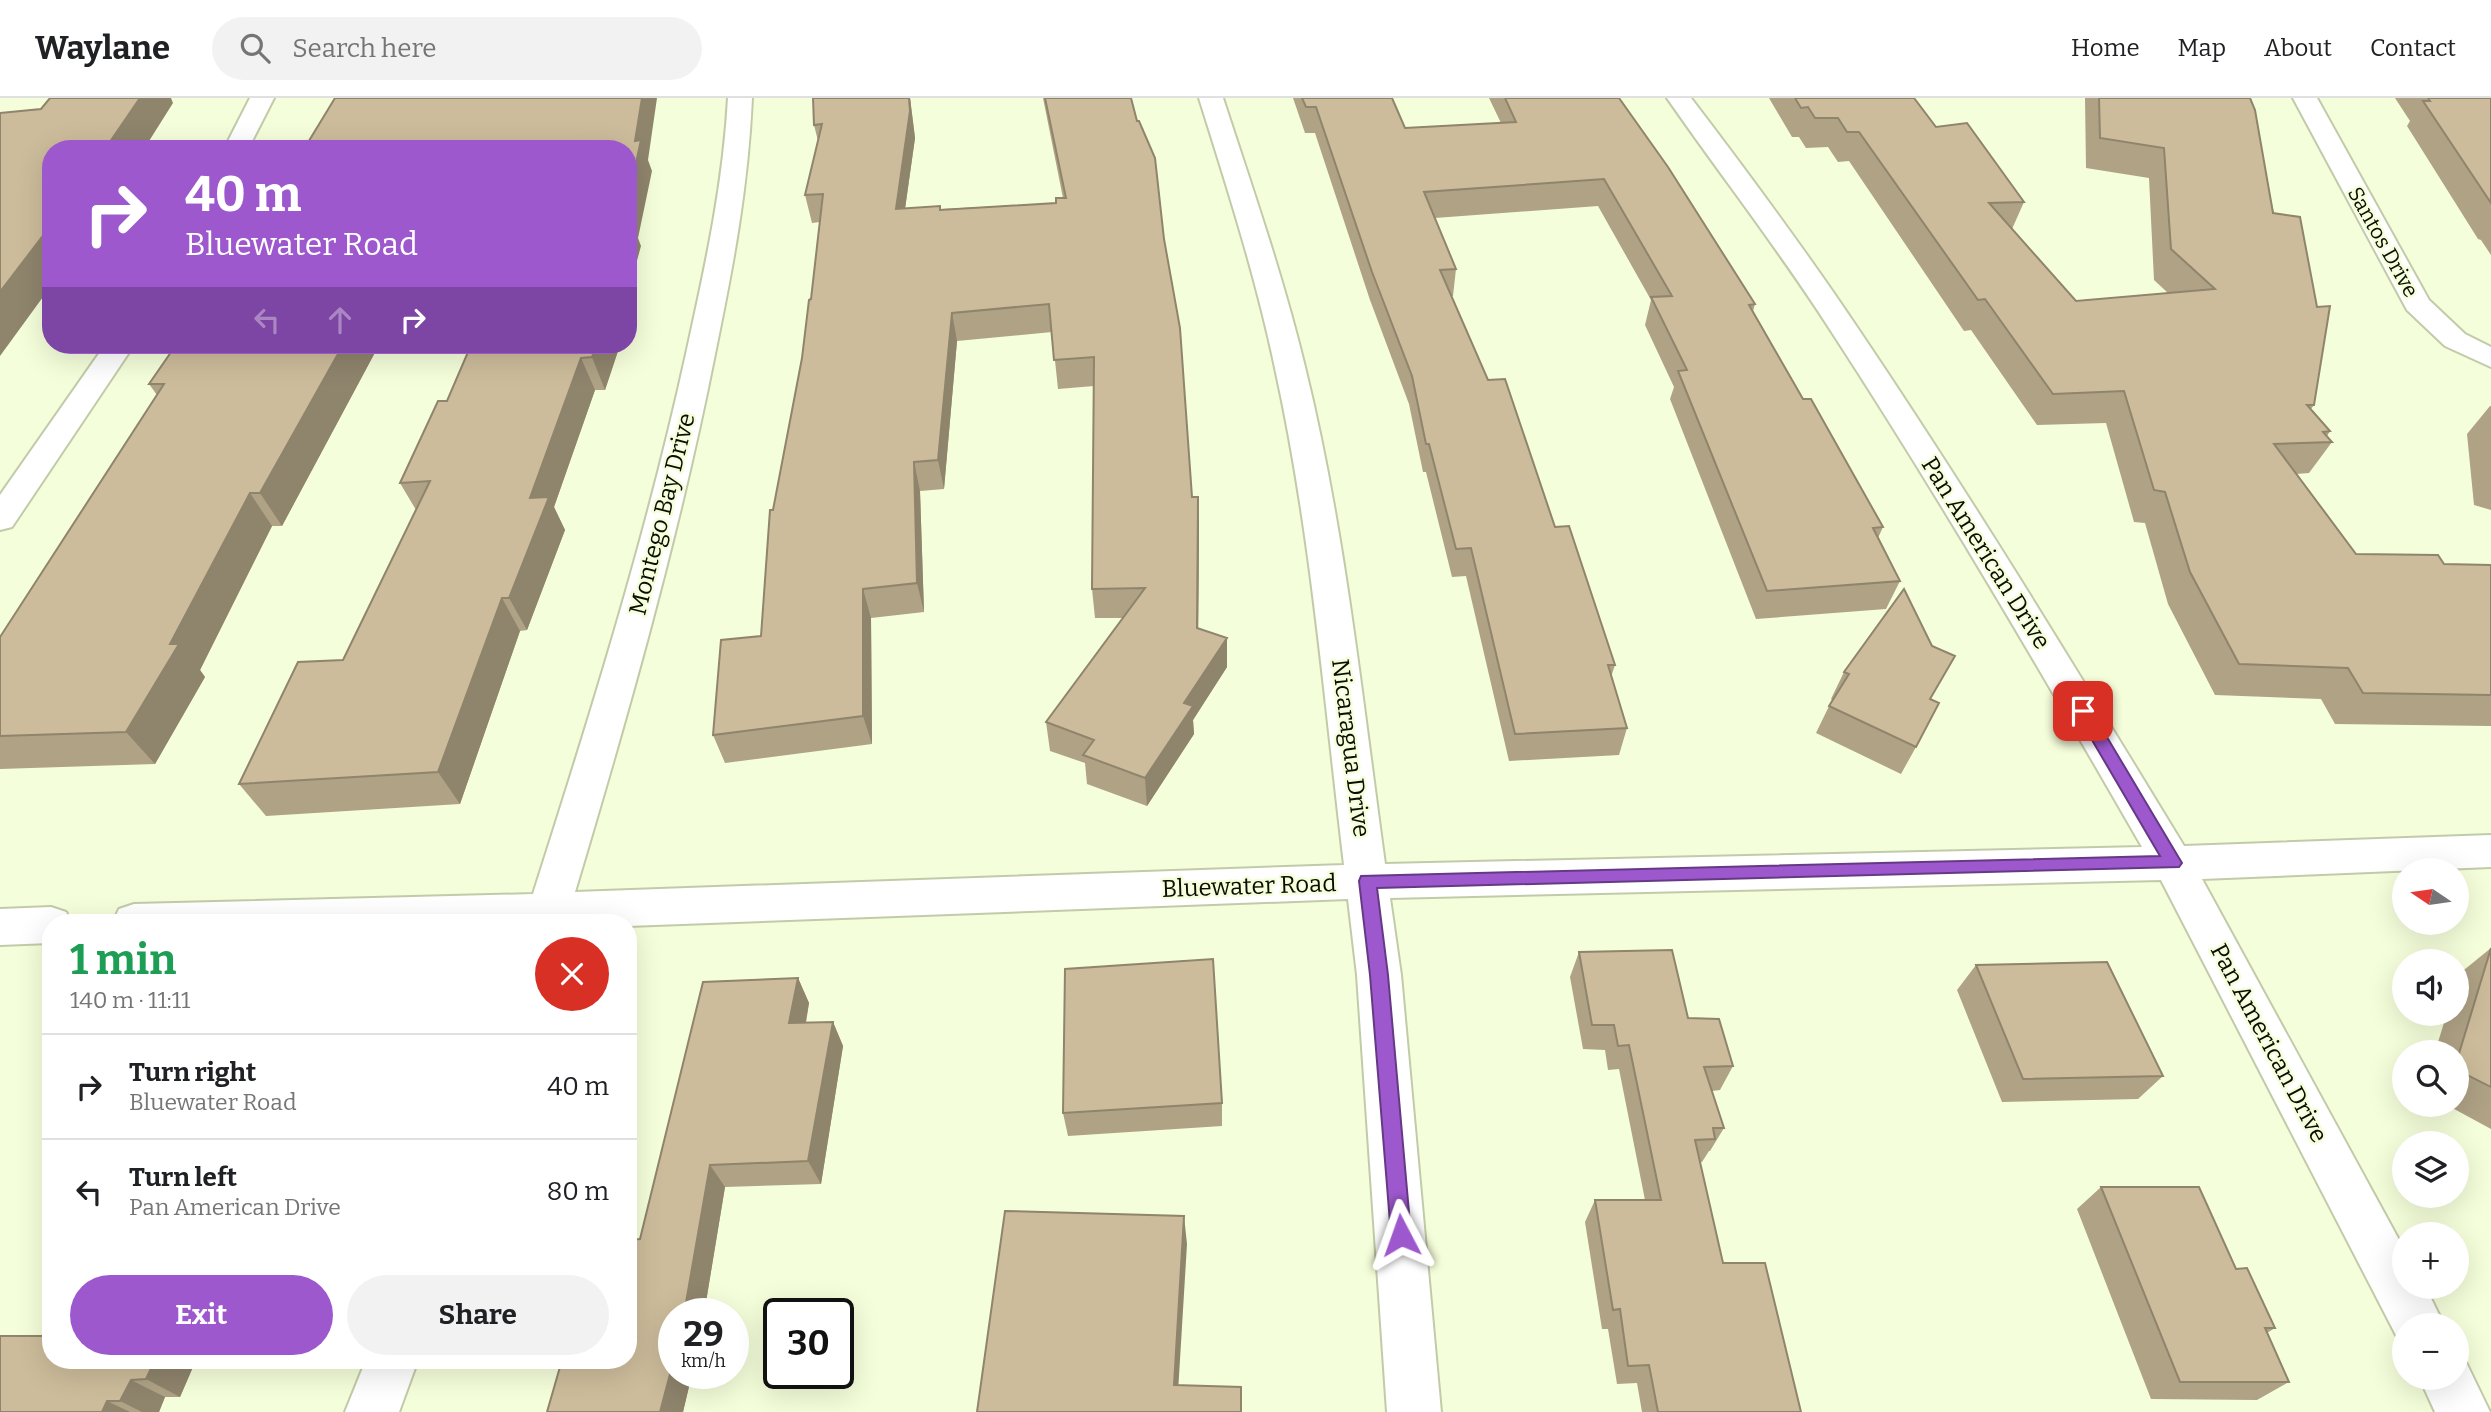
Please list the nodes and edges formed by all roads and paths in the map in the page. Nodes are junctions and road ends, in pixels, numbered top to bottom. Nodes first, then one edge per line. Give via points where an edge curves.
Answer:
1 (262, 98) edge
2 (740, 98) edge
3 (1211, 98) edge
4 (1679, 98) edge
5 (2305, 98) edge
6 (241, 140) edge
7 (113, 354) edge
8 (2491, 358) edge
9 (0, 519) edge
10 (2491, 851) edge
11 (2173, 863) junction
12 (1367, 881) junction
13 (547, 914) edge
14 (593, 914) edge
15 (42, 925) edge
16 (0, 927) edge
17 (2411, 1313) edge
18 (389, 1369) edge
19 (2452, 1390) edge
20 (372, 1412) edge
21 (1414, 1412) edge
22 (2463, 1412) edge

1 - 6 street
2 - 13 street, Montego Bay Drive via 729,218 683,438 610,713
3 - 12 street, Nicaragua Drive via 1290,366 1311,470
4 - 11 street, Pan American Drive via 1845,330 1970,525
5 - 8 street, Santos Drive via 2417,304 2455,340
7 - 9 street
10 - 11 street, Bluewater Road
11 - 12 street, Bluewater Road
11 - 17 street, Pan American Drive
12 - 14 street, Bluewater Road
12 - 21 street, Nicaragua Drive via 1393,1125
15 - 16 street
18 - 20 street
19 - 22 street

